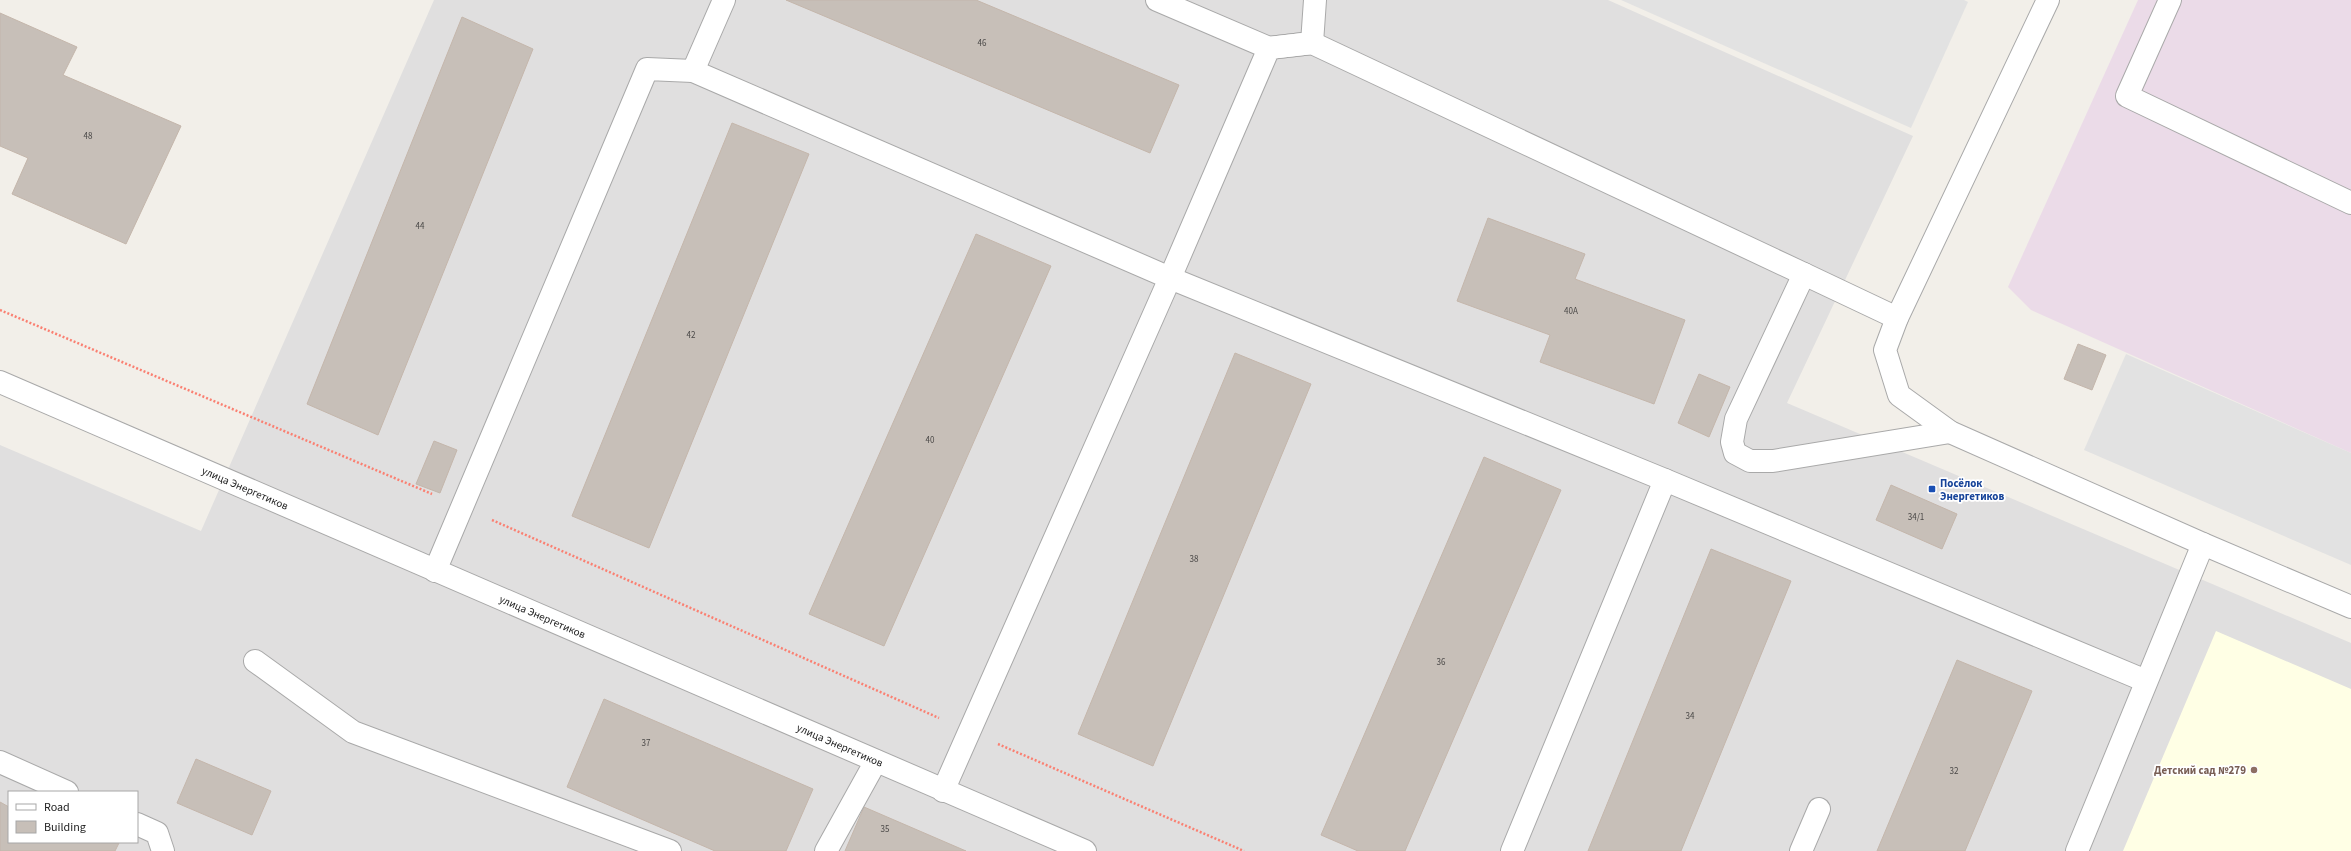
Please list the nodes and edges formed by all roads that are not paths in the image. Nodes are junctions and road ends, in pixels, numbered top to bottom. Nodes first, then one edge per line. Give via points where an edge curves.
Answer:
1 (724, 0) edge
2 (1157, 0) edge
3 (1315, 0) edge
4 (2046, 0) edge
5 (2170, 0) edge
6 (1312, 43) junction
7 (1269, 48) junction
8 (694, 71) junction
9 (2351, 203) edge
10 (1804, 274) junction
11 (1170, 278) junction
12 (1897, 318) junction
13 (0, 382) edge
14 (1950, 432) junction
15 (1665, 480) junction
16 (2203, 544) junction
17 (435, 571) junction
18 (2351, 607) edge
19 (255, 661) dead end
20 (2146, 681) junction
21 (876, 761) junction
22 (0, 762) edge
23 (65, 791) edge
24 (943, 791) junction
25 (1819, 809) dead end
26 (138, 824) edge
27 (163, 851) edge
28 (670, 851) edge
29 (826, 851) edge
30 (1085, 851) edge
31 (1512, 851) edge
32 (1801, 851) edge
33 (2077, 851) edge

1 - 8 street
2 - 7 street
3 - 6 street
4 - 12 street
5 - 9 street via 2127,96
6 - 7 street
6 - 10 street
7 - 11 street
8 - 11 street
8 - 17 street via 647,69
10 - 12 street
10 - 14 street via 1736,419 1732,442 1735,453 1750,461 1773,461
11 - 15 street
11 - 24 street
12 - 14 street via 1885,350 1899,395
13 - 17 street, улица Энергетиков
14 - 16 street
15 - 20 street
15 - 31 street
16 - 18 street
16 - 20 street
17 - 21 street, улица Энергетиков
19 - 28 street via 353,732
20 - 33 street
21 - 24 street, улица Энергетиков
21 - 29 street
22 - 23 street
24 - 30 street, улица Энергетиков
25 - 32 street
26 - 27 street via 157,833

